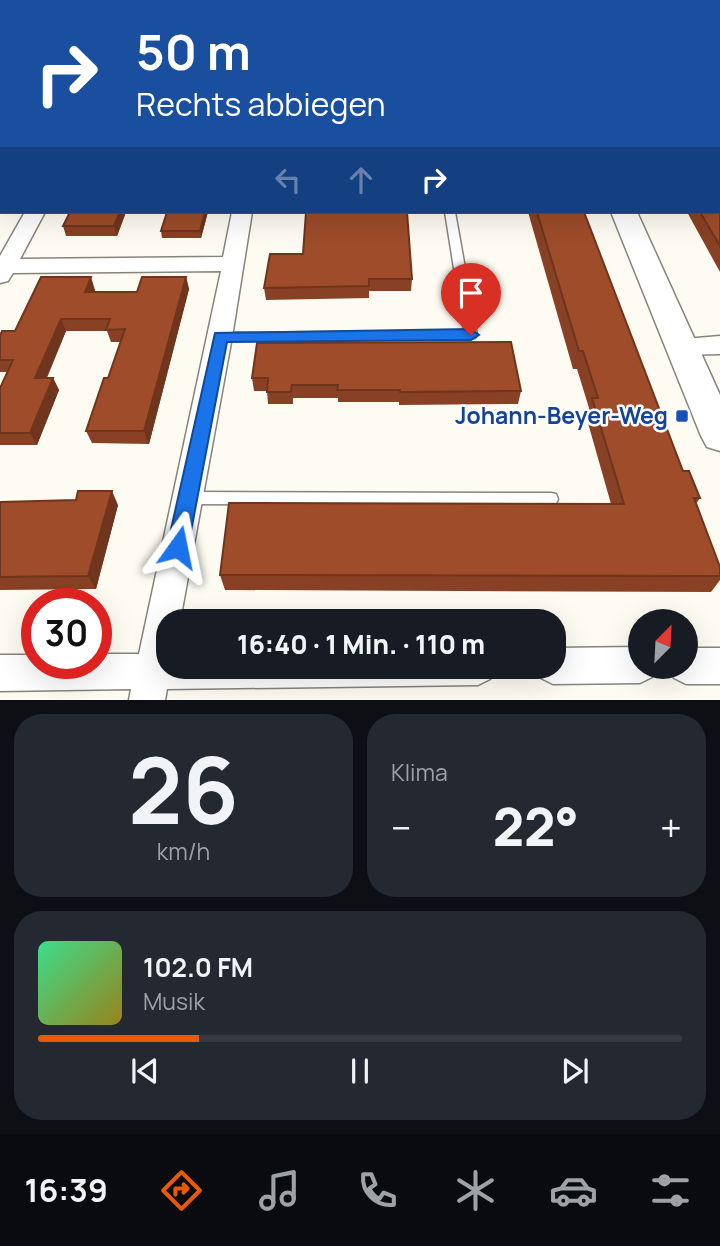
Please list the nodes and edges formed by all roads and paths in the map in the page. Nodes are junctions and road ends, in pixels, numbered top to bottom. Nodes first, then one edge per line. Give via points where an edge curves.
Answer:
1 (34, 214) edge
2 (242, 214) edge
3 (450, 214) edge
4 (625, 214) edge
5 (232, 264) junction
6 (2, 269) edge
7 (220, 337) junction
8 (720, 345) edge
9 (682, 346) junction
10 (720, 436) edge
11 (188, 498) junction
12 (551, 499) dead end
13 (628, 665) edge
14 (566, 666) edge
15 (698, 666) edge
16 (720, 666) edge
17 (0, 673) edge
18 (270, 679) edge
19 (149, 686) edge

1 - 6 street
2 - 5 street
3 - 7 lane via 471,335
4 - 9 street
5 - 6 street
5 - 7 street
7 - 11 street
8 - 9 street
9 - 10 street
11 - 12 lane
11 - 19 street
13 - 14 street
15 - 16 street
17 - 19 street
18 - 19 street

